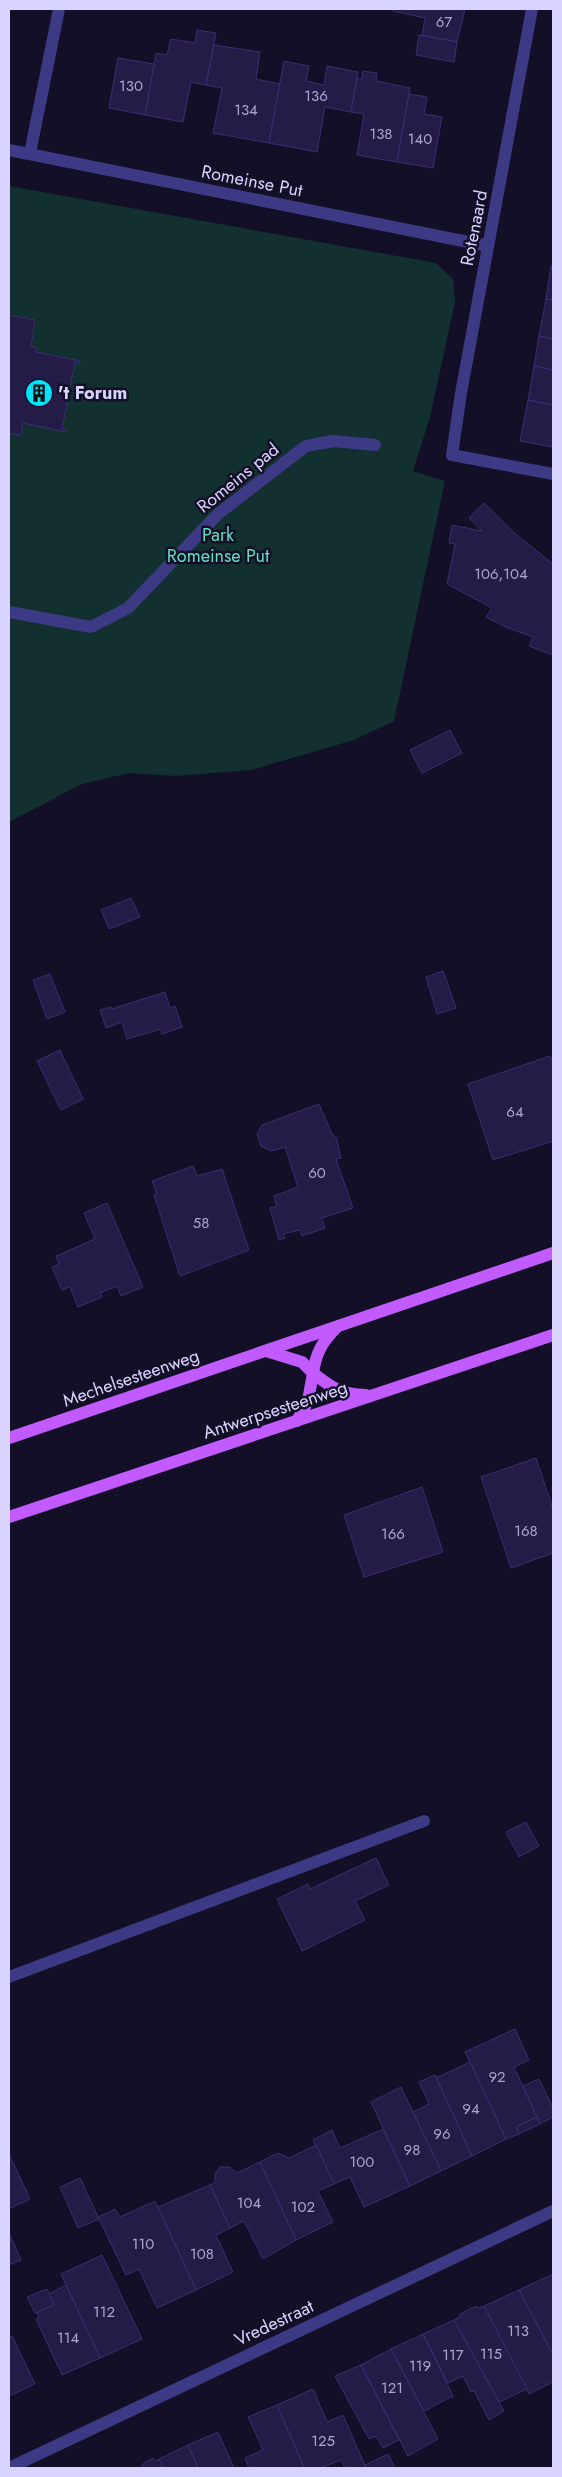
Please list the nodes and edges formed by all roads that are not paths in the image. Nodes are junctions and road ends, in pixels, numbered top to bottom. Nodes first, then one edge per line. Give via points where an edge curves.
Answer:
1 (59, 9) edge
2 (532, 9) edge
3 (9, 150) edge
4 (30, 153) junction
5 (488, 246) junction
6 (375, 445) dead end
7 (553, 474) edge
8 (9, 612) edge
9 (553, 1253) edge
10 (338, 1326) junction
11 (553, 1335) edge
12 (265, 1351) junction
13 (313, 1373) junction
14 (373, 1396) junction
15 (297, 1421) junction
16 (9, 1438) edge
17 (9, 1517) edge
18 (424, 1821) dead end
19 (9, 1977) edge
20 (553, 2211) edge
21 (9, 2468) edge

1 - 4 street
2 - 5 street, Rotenaard
3 - 4 street, Romeinse Put
4 - 5 street, Romeinse Put
5 - 7 street, Rotenaard via 452,455
6 - 8 street, Romeins pad via 333,441 306,446 218,514 128,608 91,627
9 - 10 main road, Mechelsesteenweg
10 - 12 main road, Mechelsesteenweg
10 - 13 main road, Mechelsesteenweg via 316,1354
11 - 14 main road, Antwerpsesteenweg
12 - 13 main road via 302,1362
12 - 16 main road, Mechelsesteenweg
13 - 14 main road via 333,1389
13 - 15 main road, Mechelsesteenweg via 308,1401
14 - 15 main road, Antwerpsesteenweg
15 - 17 main road, Antwerpsesteenweg
18 - 19 street
20 - 21 street, Vredestraat

